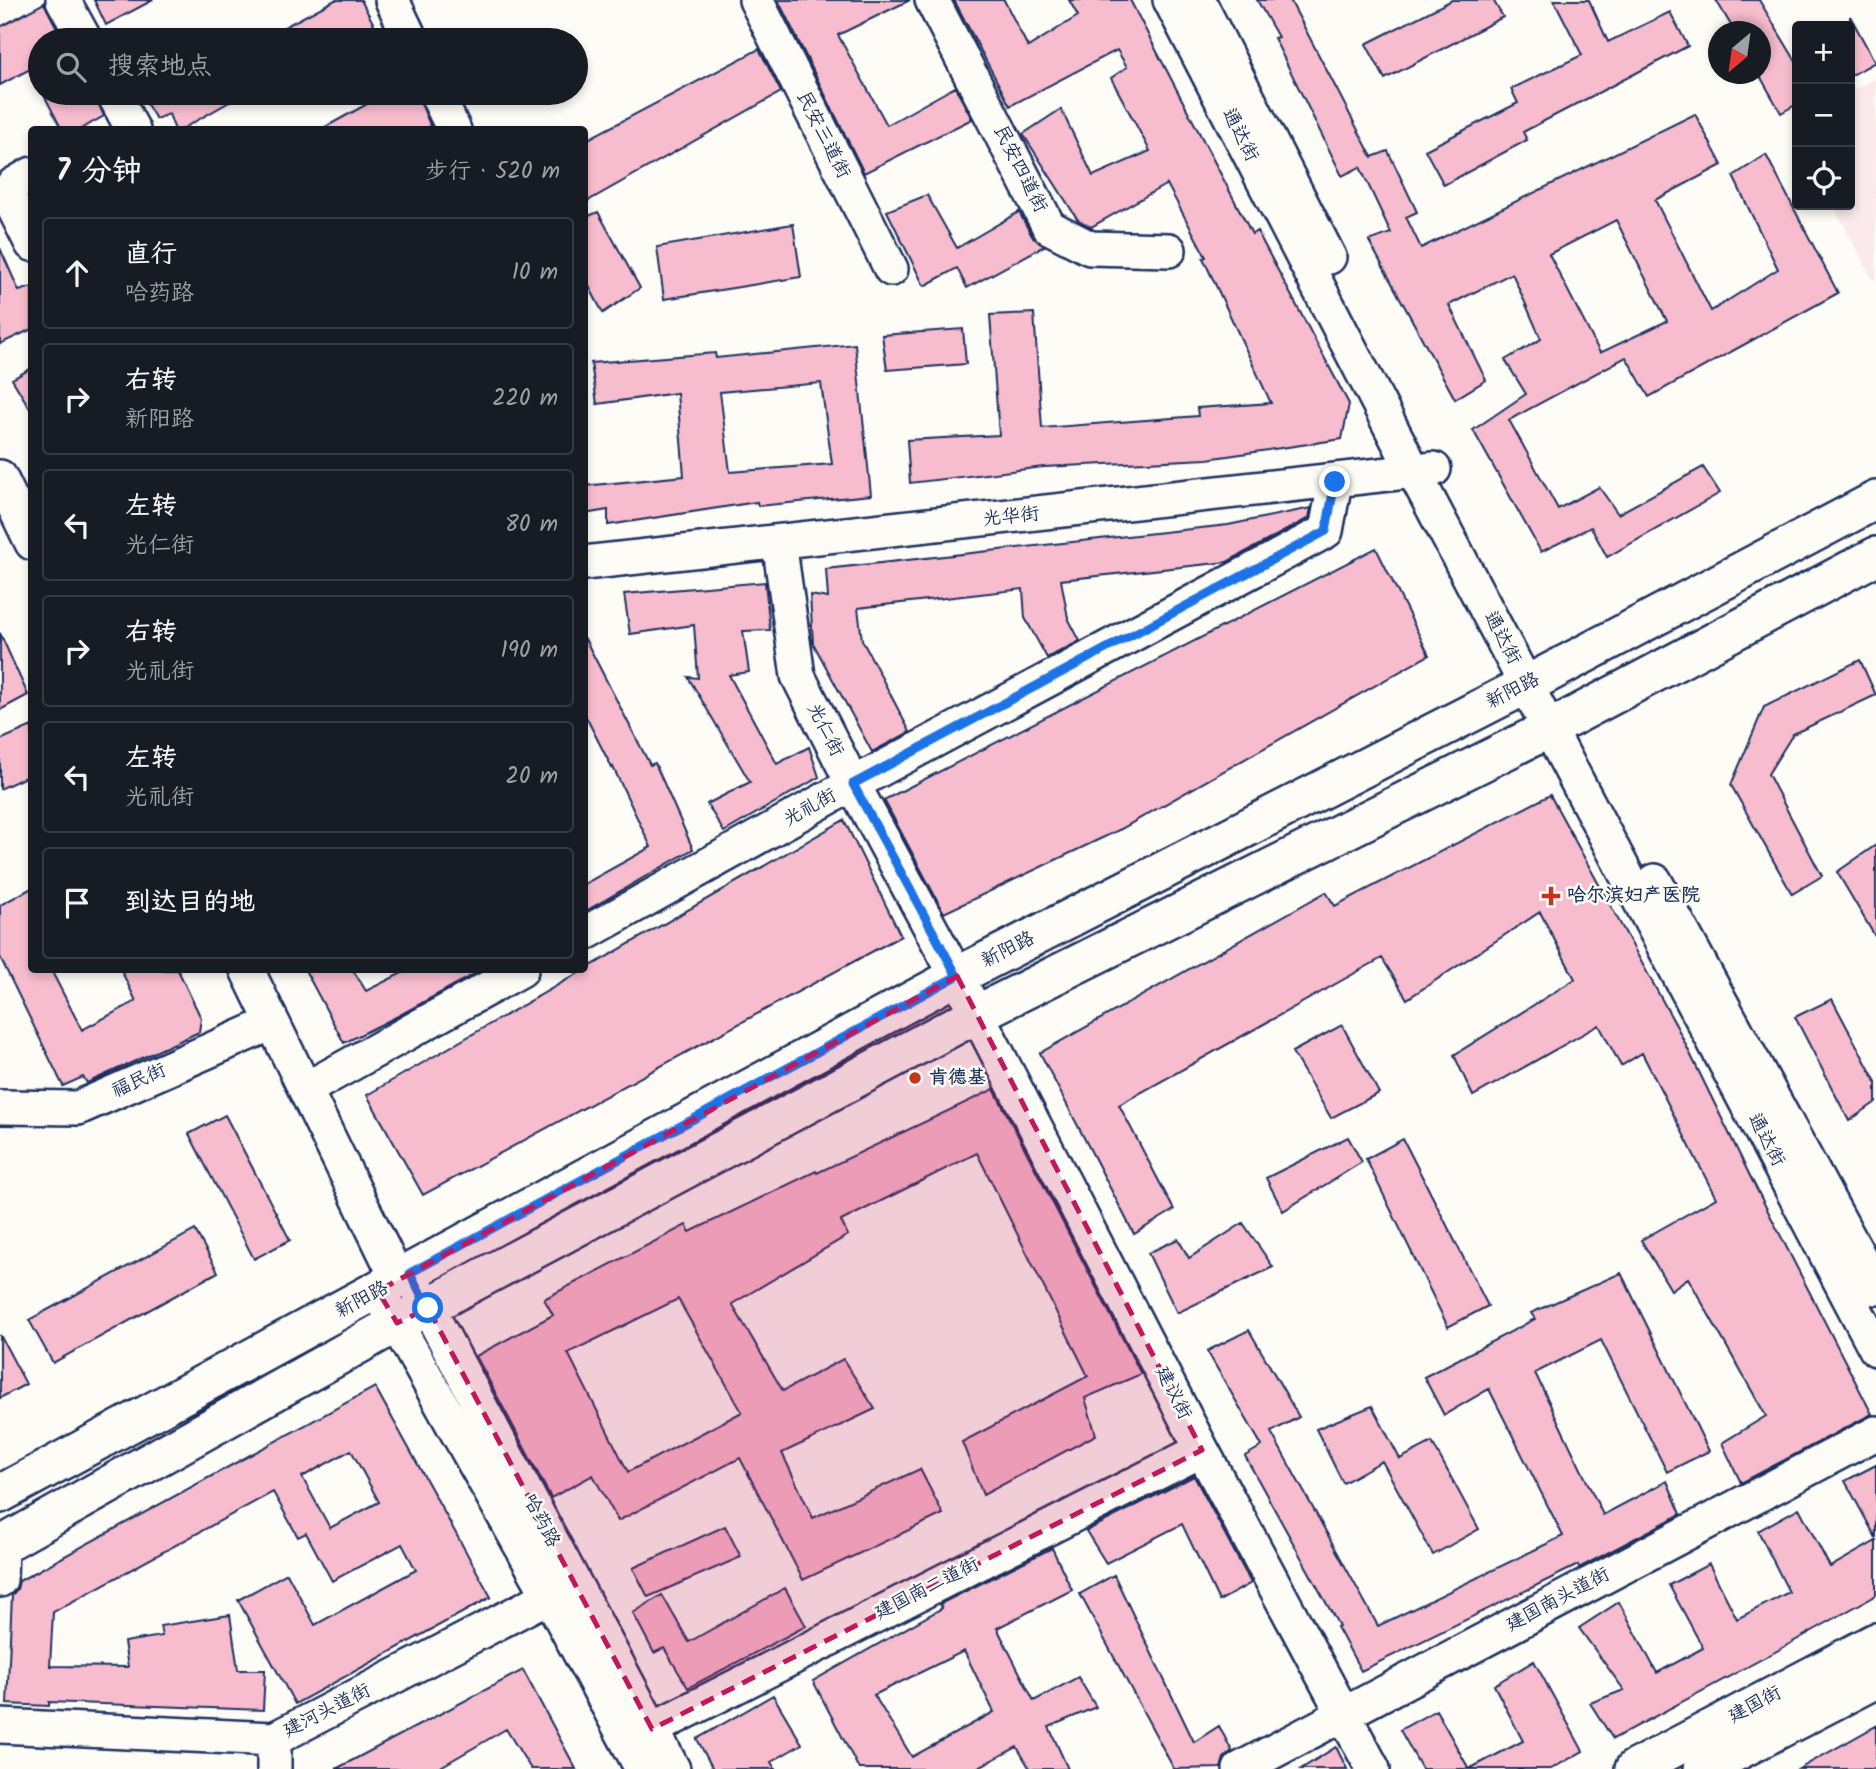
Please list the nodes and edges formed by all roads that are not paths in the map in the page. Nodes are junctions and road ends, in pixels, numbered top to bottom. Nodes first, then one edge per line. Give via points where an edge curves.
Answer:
1 (63, 0) edge
2 (392, 0) edge
3 (755, 0) edge
4 (932, 0) edge
5 (1170, 0) edge
6 (1198, 0) edge
7 (78, 28) edge
8 (405, 28) edge
9 (442, 105) edge
10 (451, 126) edge
11 (28, 176) edge
12 (28, 236) edge
13 (1169, 250) dead end
14 (891, 269) dead end
15 (1426, 470) junction
16 (0, 477) edge
17 (1335, 482) junction
18 (1876, 500) edge
19 (28, 535) edge
20 (779, 542) junction
21 (1876, 556) edge
22 (588, 563) edge
23 (1535, 680) junction
24 (1558, 724) junction
25 (853, 784) junction
26 (588, 932) edge
27 (248, 973) edge
28 (516, 973) edge
29 (957, 976) junction
30 (977, 1014) junction
31 (272, 1023) junction
32 (306, 1088) junction
33 (0, 1107) edge
34 (395, 1282) junction
35 (1876, 1289) edge
36 (412, 1316) junction
37 (1876, 1349) edge
38 (1876, 1433) edge
39 (1202, 1450) junction
40 (0, 1494) edge
41 (1, 1545) edge
42 (0, 1580) edge
43 (549, 1596) junction
44 (1876, 1642) edge
45 (1876, 1679) edge
46 (1343, 1713) junction
47 (0, 1726) edge
48 (652, 1729) junction
49 (274, 1754) edge
50 (642, 1769) edge
51 (673, 1769) edge
52 (1240, 1769) edge
53 (1373, 1769) edge
54 (1634, 1769) edge
55 (1703, 1769) edge

1 - 7 street
2 - 8 street
3 - 14 street, 民安三道街
4 - 13 street, 民安四道街 via 1049,227 1090,248
5 - 15 street, 通达街
6 - 15 street, 通达街
9 - 10 street
11 - 12 street via 12,185 7,194
15 - 17 street, 光华街
15 - 23 street, 通达街
16 - 19 street
17 - 20 street, 光华街
17 - 25 street, 光礼街 via 1326,531
18 - 23 main road, 新阳路
20 - 22 street, 光华街
20 - 25 street, 光仁街 via 798,676
21 - 24 main road, 新阳路
23 - 24 street, 通达街
23 - 29 main road, 新阳路
24 - 30 main road, 新阳路
24 - 35 street, 通达街
24 - 37 street, 通达街
25 - 26 street, 光礼街
25 - 29 street, 光仁街
27 - 31 street, 哈药路
28 - 32 street
29 - 30 street, 光仁街
29 - 34 main road, 新阳路
30 - 36 main road, 新阳路
30 - 39 street, 建议街
31 - 32 street, 哈药路
31 - 33 street, 福民街 via 78,1108
32 - 34 street, 哈药路
34 - 36 street, 哈药路
34 - 40 main road, 新阳路
36 - 41 main road, 新阳路
36 - 43 street, 哈药路
36 - 48 street, 哈药路
38 - 46 street, 建国南头道街
39 - 46 street, 建议街
39 - 48 street, 建国南二道街
41 - 42 street
43 - 49 street, 建河头道街
43 - 50 street, 哈药路
44 - 54 main road, 建国街
45 - 55 main road, 建国街
46 - 52 street, 建国南头道街
46 - 53 street, 建议街
47 - 49 street, 建河头道街
48 - 51 street, 哈药路

